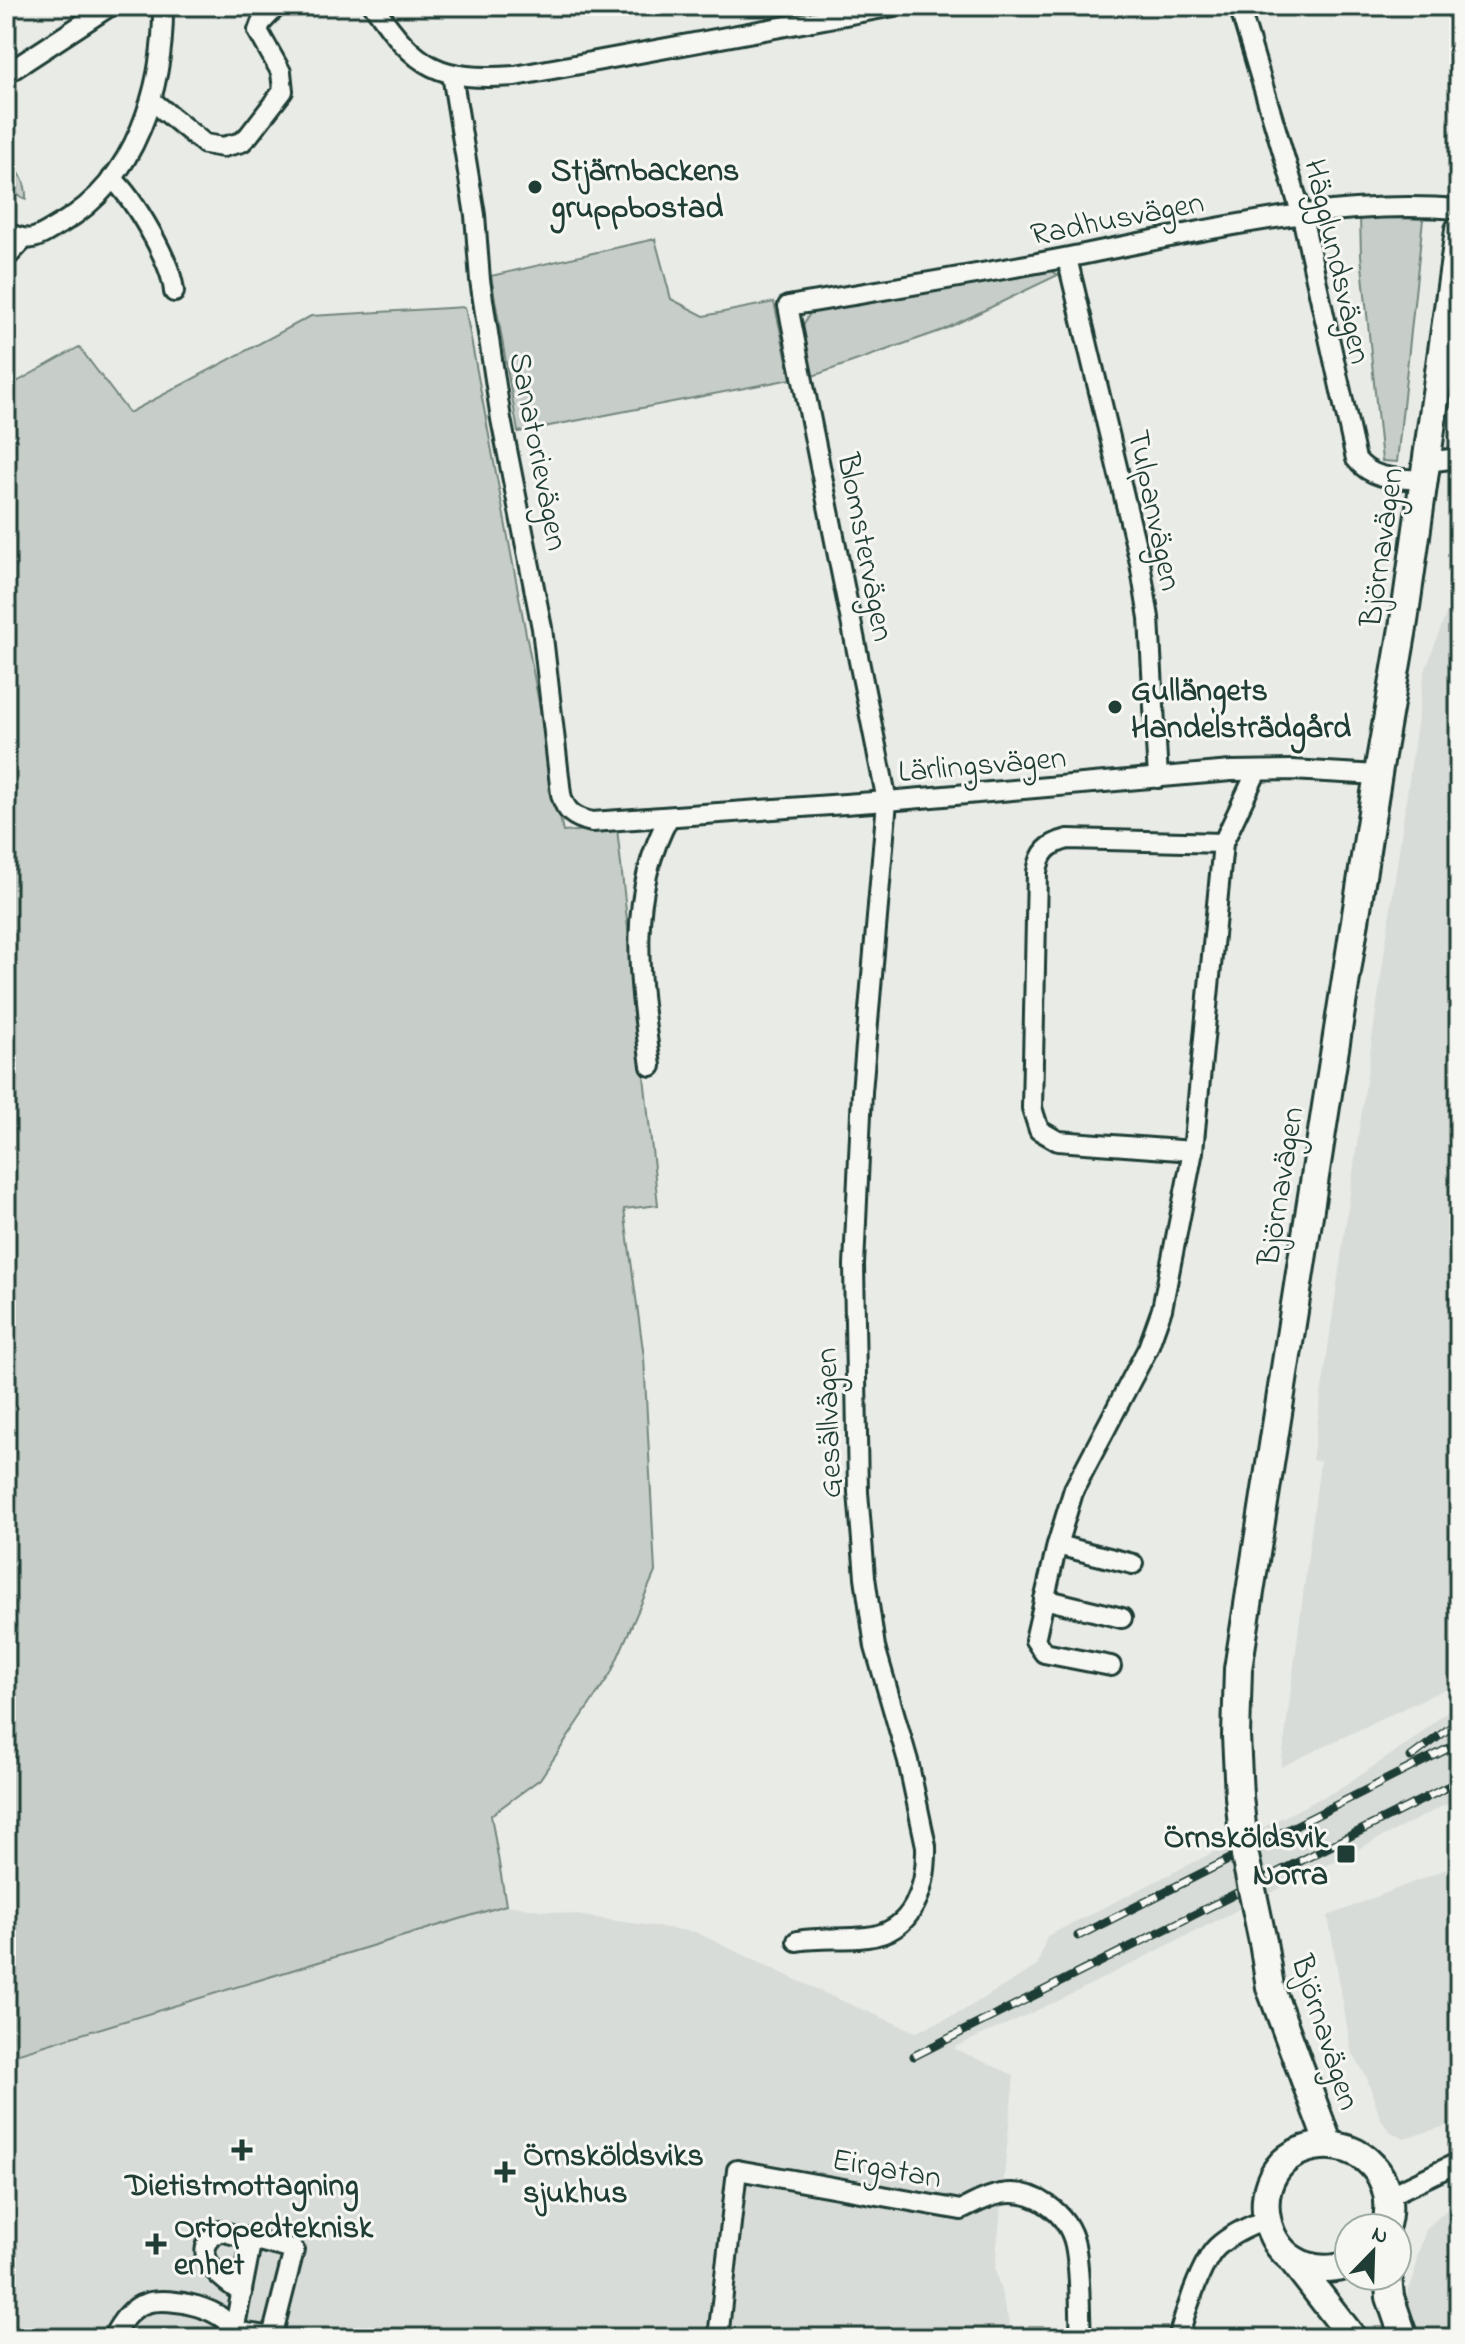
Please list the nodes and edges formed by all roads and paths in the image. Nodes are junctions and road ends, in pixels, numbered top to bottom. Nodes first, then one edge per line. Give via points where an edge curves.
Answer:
1 (110, 6) edge
2 (163, 6) edge
3 (277, 6) edge
4 (374, 6) edge
5 (894, 6) edge
6 (1239, 6) edge
7 (6, 74) edge
8 (452, 74) junction
9 (151, 100) junction
10 (112, 178) junction
11 (1459, 209) edge
12 (1302, 216) junction
13 (1459, 230) edge
14 (14, 236) edge
15 (6, 258) edge
16 (1067, 258) junction
17 (174, 292) dead end
18 (788, 306) joint
19 (1459, 458) edge
20 (1425, 471) junction
21 (1257, 771) junction
22 (1378, 775) junction
23 (1158, 778) junction
24 (887, 801) junction
25 (669, 817) junction
26 (592, 822) joint
27 (1223, 843) junction
28 (651, 1066) dead end
29 (1193, 1151) junction
30 (1057, 1545) junction
31 (1133, 1564) dead end
32 (1044, 1599) junction
33 (1122, 1618) dead end
34 (1111, 1666) dead end
35 (797, 1941) dead end
36 (1329, 2145) junction
37 (1459, 2162) edge
38 (1386, 2212) edge
39 (1395, 2212) edge
40 (1266, 2220) junction
41 (252, 2238) junction
42 (1291, 2258) junction
43 (1333, 2267) edge
44 (1390, 2292) edge
45 (242, 2293) junction
46 (233, 2334) edge
47 (112, 2338) edge
48 (718, 2338) edge
49 (1081, 2338) edge
50 (1178, 2338) edge
51 (1353, 2338) edge
52 (1404, 2338) edge

1 - 7 street
2 - 9 street
3 - 9 street via 258,31 281,72 283,91 242,142 205,144
4 - 8 street via 412,54
5 - 8 street via 515,76
6 - 12 street, Hägglundsvägen
8 - 26 street, Sanatorievägen via 501,419 542,628 561,794 571,814
9 - 10 street via 141,129
10 - 14 street via 70,218 38,236
10 - 17 street via 126,192 165,261
11 - 12 street, Radhusvägen
12 - 16 street, Radhusvägen
12 - 20 street, Hägglundsvägen via 1356,459 1383,477
13 - 20 main road, Björnavägen
14 - 15 street
16 - 18 street, Radhusvägen
16 - 23 street, Tulpanvägen via 1140,563 1149,618
18 - 24 street, Blomstervägen
19 - 20 street, Hägglundsvägen
20 - 22 main road, Björnavägen
21 - 22 street, Lärlingsvägen
21 - 23 street, Lärlingsvägen
21 - 27 street
22 - 36 main road, Björnavägen, bridge via 1238,1669 1236,1736 1245,1856 1270,1987
23 - 24 street, Lärlingsvägen
24 - 25 street, Lärlingsvägen
24 - 35 street, Gesällvägen via 862,1092 854,1265 858,1477 875,1647 908,1761 926,1846 925,1873 914,1907 894,1928 866,1937
25 - 26 street, Lärlingsvägen
25 - 28 street via 651,858 639,916 637,953
27 - 29 street
27 - 29 street via 1068,839 1043,851 1037,872 1032,1108 1039,1130 1058,1141
29 - 30 street via 1156,1328 1078,1478
30 - 31 street
30 - 32 street
32 - 33 street
32 - 34 street via 1038,1648
36 - 38 main road via 1349,2149 1381,2176
36 - 40 main road via 1309,2148 1283,2164 1268,2189
37 - 39 street
40 - 42 main road via 1272,2237
40 - 50 street via 1215,2248
41 - 45 street
41 - 45 street via 220,2231 205,2255 212,2269
41 - 46 street via 294,2250 272,2337
42 - 43 main road via 1318,2269
42 - 51 main road
44 - 52 main road
45 - 46 street
46 - 47 street via 231,2324 216,2313 162,2300 138,2307
48 - 49 street, Eirgatan via 737,2170 961,2210 1006,2193 1051,2206 1064,2218 1075,2246

